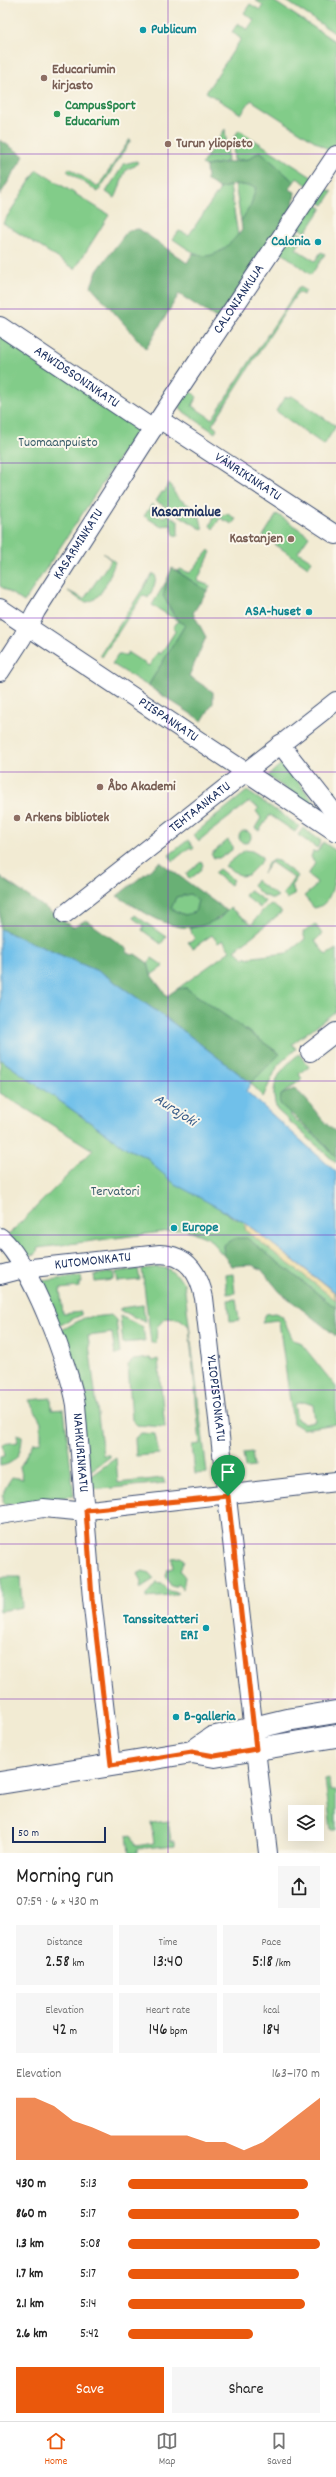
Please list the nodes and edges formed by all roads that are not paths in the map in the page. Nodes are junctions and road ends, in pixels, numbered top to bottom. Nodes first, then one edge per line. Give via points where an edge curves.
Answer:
1 (336, 155) edge
2 (0, 326) edge
3 (156, 424) junction
4 (336, 535) edge
5 (0, 608) edge
6 (28, 626) junction
7 (0, 672) edge
8 (336, 701) edge
9 (280, 744) junction
10 (245, 771) junction
11 (336, 815) edge
12 (336, 832) edge
13 (66, 914) dead end
14 (336, 1032) edge
15 (310, 1052) dead end
16 (0, 1238) edge
17 (185, 1260) joint
18 (23, 1269) junction
19 (0, 1275) edge
20 (336, 1482) edge
21 (228, 1496) junction
22 (86, 1510) junction
23 (0, 1515) edge
24 (336, 1712) edge
25 (255, 1728) junction
26 (336, 1736) edge
27 (256, 1749) junction
28 (192, 1752) junction
29 (111, 1765) junction
30 (0, 1783) edge
31 (268, 1853) edge

1 - 3 street, CALONIANKUJA
2 - 3 street, ARWIDSSONINKATU
3 - 4 street, VÄNRIKINKATU
3 - 6 street, KASARMINKATU
5 - 6 street, PIISPANKATU
6 - 7 street, KASARMINKATU
6 - 10 street, PIISPANKATU
8 - 9 street, TEHTAANKATU
9 - 10 street, TEHTAANKATU
9 - 11 street
10 - 12 street, PIISPANKATU
10 - 13 street, TEHTAANKATU
14 - 15 street
16 - 18 street, NAHKURINKATU via 9,1244
17 - 18 street, KUTOMONKATU via 173,1255 156,1254
17 - 21 street, YLIOPISTONKATU via 198,1277 204,1298
18 - 19 street, KUTOMONKATU
18 - 22 street, NAHKURINKATU via 30,1279 73,1384
20 - 21 street
21 - 22 street
21 - 25 street, YLIOPISTONKATU
22 - 23 street via 43,1508
22 - 29 street, NAHKURINKATU via 92,1599
24 - 25 main road
25 - 27 street, YLIOPISTONKATU
25 - 28 main road via 212,1738
26 - 27 main road
27 - 28 main road via 215,1756
27 - 31 street, YLIOPISTONKATU
28 - 29 main road
29 - 30 main road

